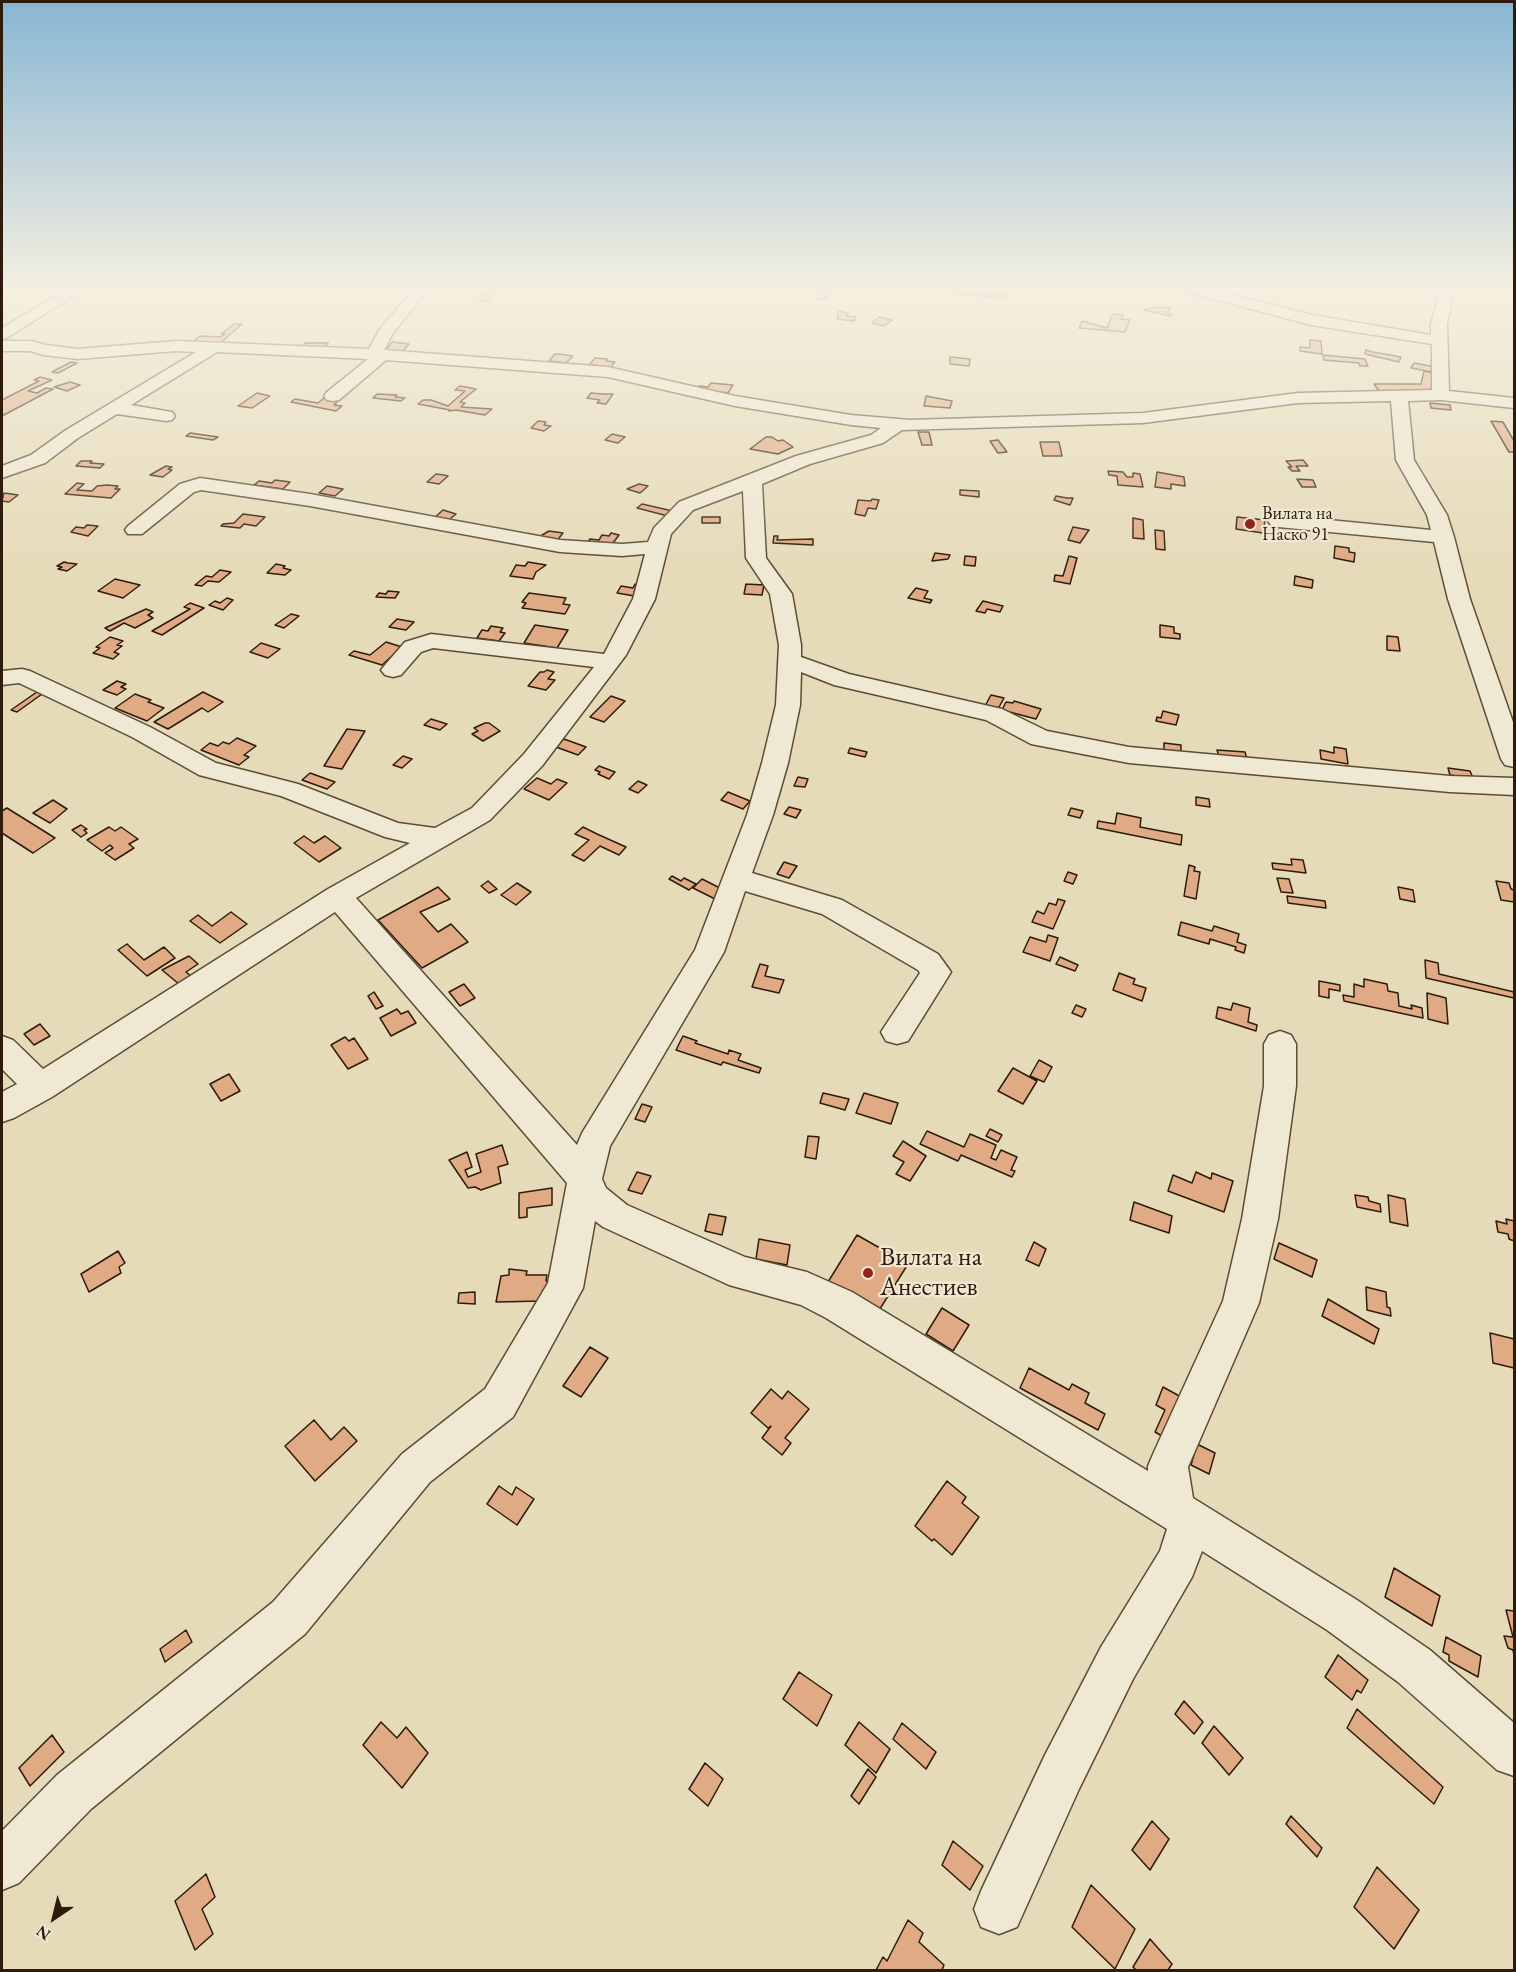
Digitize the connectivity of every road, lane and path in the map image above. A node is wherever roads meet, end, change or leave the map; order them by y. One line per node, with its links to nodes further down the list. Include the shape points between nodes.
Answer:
1 (160, 380): 9 (street)
2 (350, 380): 6 (street)
3 (643, 380): 11 (street, via 735,401)
4 (1441, 380): 5 (street)
5 (1441, 395): 7 (street); 8 (street)
6 (333, 396)
7 (1399, 396): 11 (street, via 1298,398 1143,418); 16 (street, via 1405,460 1437,515)
8 (1515, 403)
9 (114, 408): 10 (street); 12 (street, via 38,459)
10 (166, 417)
11 (899, 424): 13 (street, via 877,439 803,460)
12 (2, 472)
13 (752, 481): 17 (street, via 686,506 660,532); 18 (street, via 756,558 781,594)
14 (1278, 521): 16 (street)
15 (135, 530): 17 (street, via 186,488 200,484 560,546 622,550)
16 (1444, 537): 22 (street, via 1459,599)
17 (657, 547): 19 (street, via 644,599)
18 (789, 660): 23 (street, via 842,680 994,714 1040,738 1129,755); 25 (street, via 788,705 775,763)
19 (610, 662): 20 (street, via 431,640 413,647); 24 (street, via 533,760 481,814)
20 (393, 670)
21 (2, 678): 24 (street, via 22,676 141,732 208,769 289,790 394,831)
22 (1515, 759)
23 (1515, 787)
24 (437, 838): 26 (street)
25 (737, 879): 27 (street, via 832,907 928,962 936,972); 32 (street, via 709,952 594,1143)
26 (338, 896): 30 (street); 32 (street)
27 (897, 1032)
28 (1280, 1044): 33 (street, via 1280,1086 1241,1304 1168,1466)
29 (2, 1048): 30 (street)
30 (41, 1087): 31 (street)
31 (2, 1108)
32 (585, 1179): 33 (street, via 594,1199 615,1216 742,1273 807,1289 839,1305); 35 (street, via 565,1288 499,1403 416,1468 289,1618 74,1792)
33 (1183, 1516): 34 (street, via 1342,1615 1414,1666); 36 (street, via 1177,1562 1112,1673)
34 (1515, 1752)
35 (2, 1866)
36 (999, 1910)

